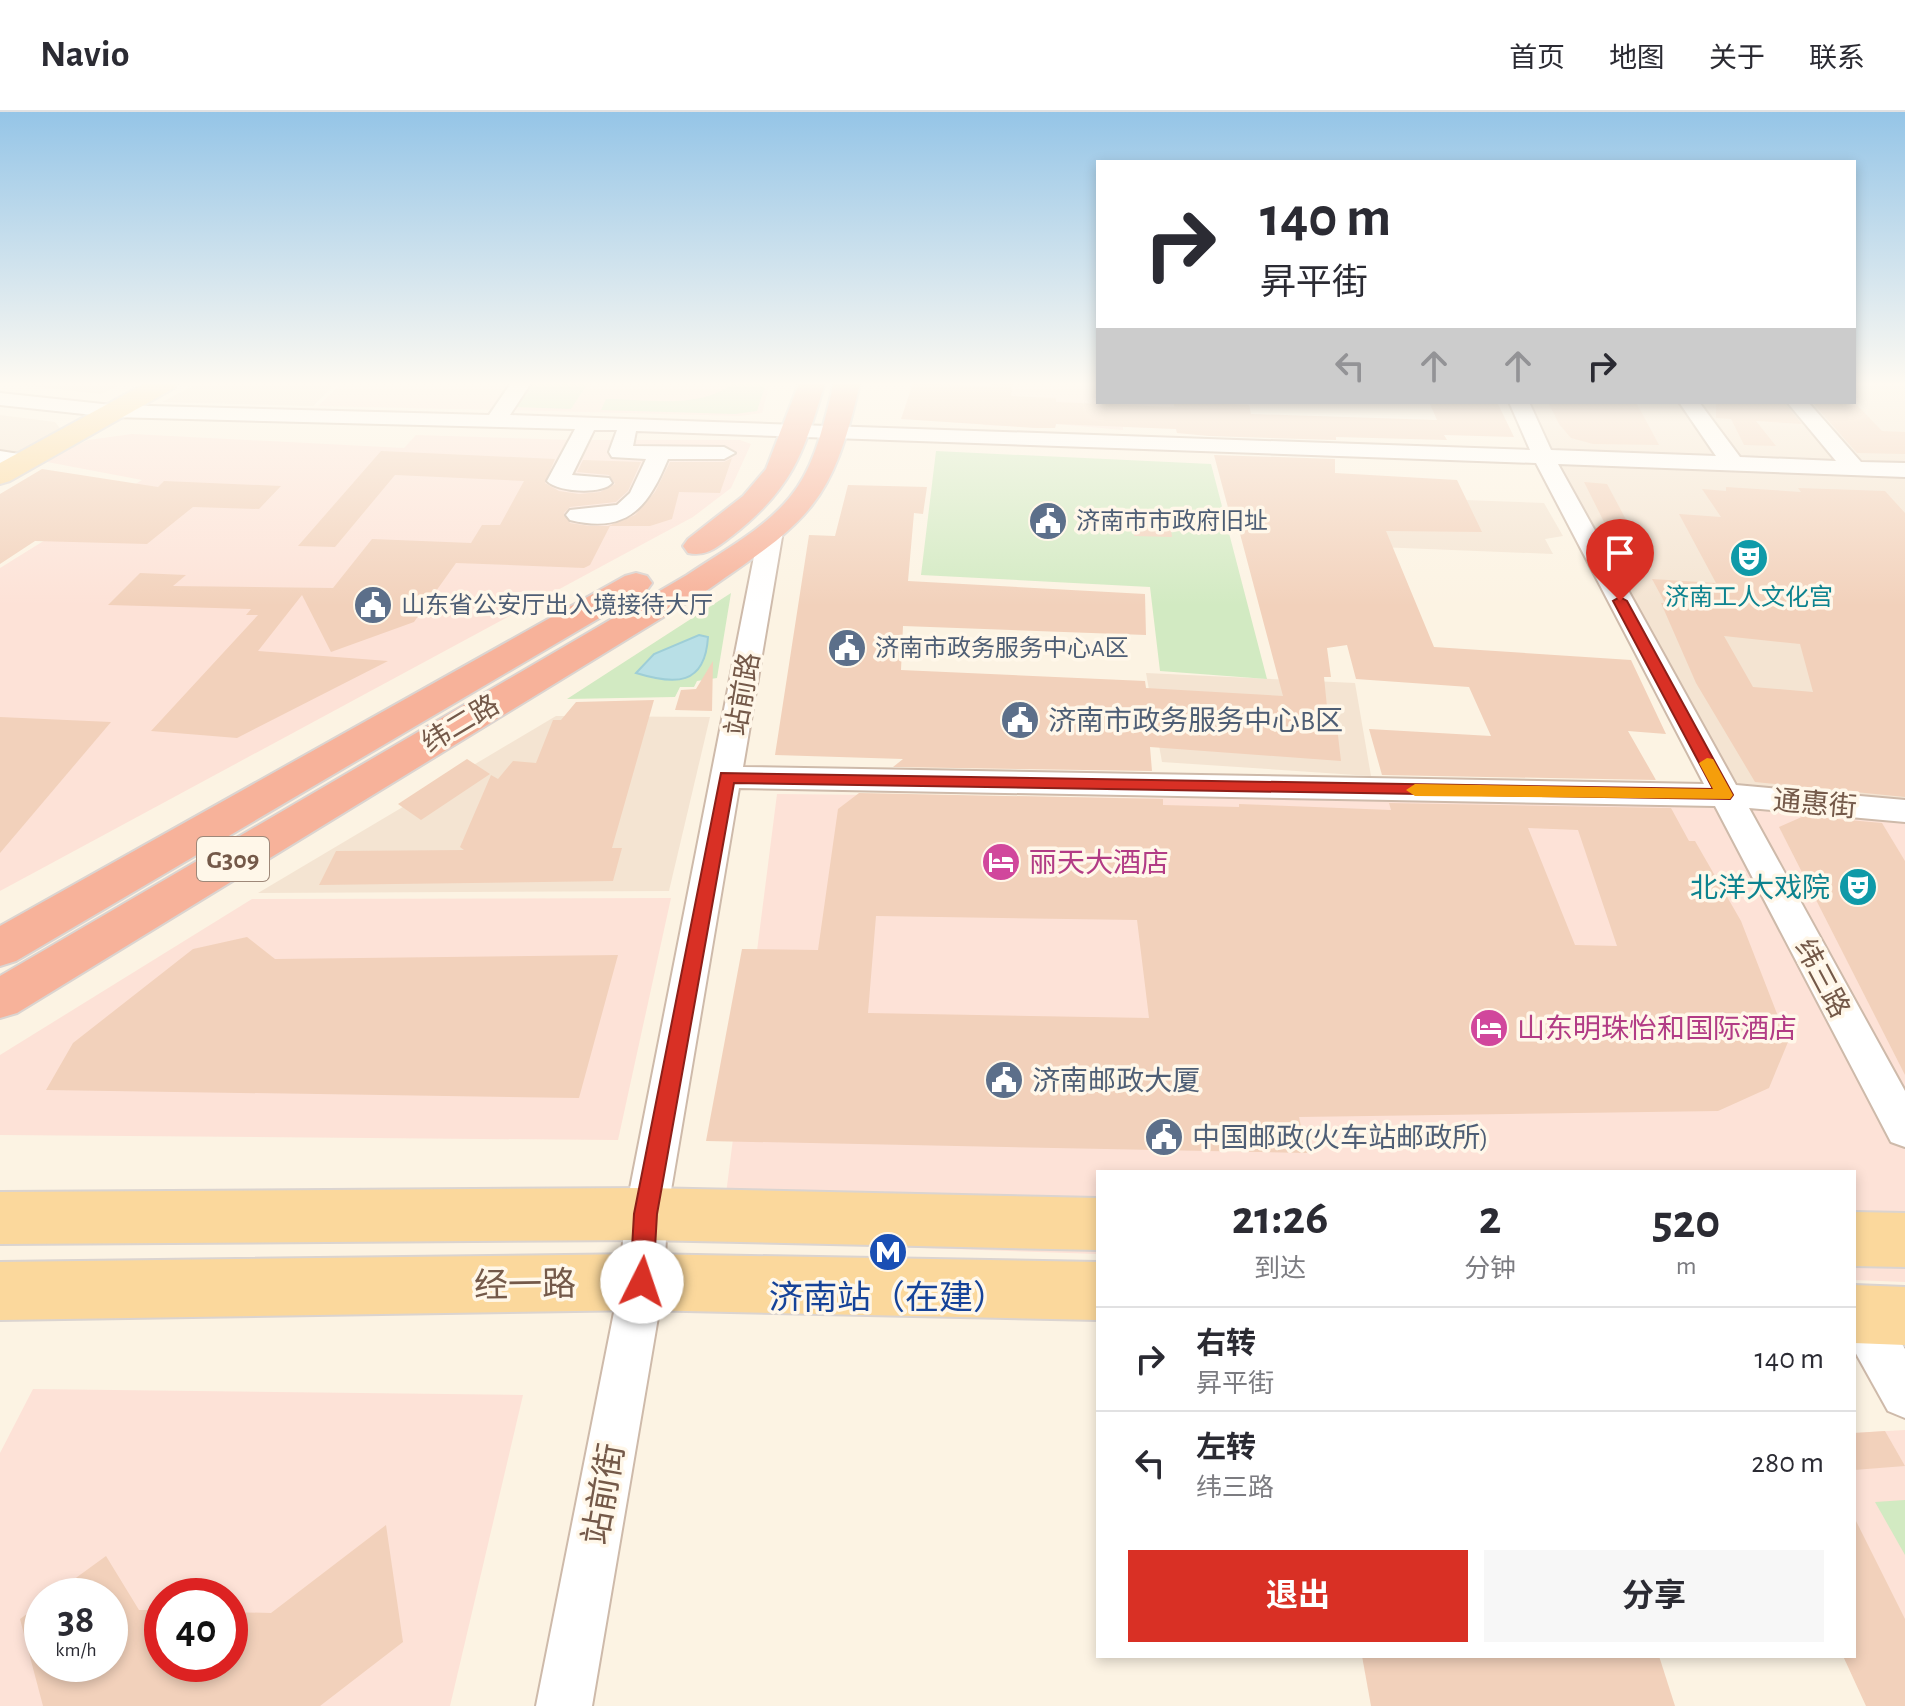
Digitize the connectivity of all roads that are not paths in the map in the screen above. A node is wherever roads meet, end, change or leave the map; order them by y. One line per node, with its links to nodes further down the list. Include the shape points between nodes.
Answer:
1 (570, 457): 14 (street, via 558,481)
2 (658, 457): 15 (street, via 638,501 613,516)
3 (785, 457): 20 (highway, 纬二路 / G309, via 745,512 696,548)
4 (825, 457): 16 (highway, 纬二路 / G309, via 801,503)
5 (1384, 457): 9 (street)
6 (1544, 457): 9 (street, 纬三路)
7 (1728, 457): 10 (street)
8 (1845, 457): 11 (street)
9 (1547, 464): 10 (street); 13 (street); 18 (street, 纬三路)
10 (1735, 465): 11 (street)
11 (1855, 469): 12 (street)
12 (1905, 470)
13 (1905, 479)
14 (601, 483)
15 (578, 515)
16 (771, 531): 17 (street, 站前路); 21 (highway, 纬二路 / G309, via 698,582)
17 (727, 777): 18 (street, 通惠街); 23 (street, 站前路)
18 (1724, 795): 19 (street, 通惠街); 22 (street, 纬三路)
19 (1905, 811)
20 (0, 948)
21 (0, 999)
22 (1905, 1129)
23 (646, 1214): 24 (main road); 25 (main road); 28 (street, 站前路)
24 (0, 1218)
25 (1096, 1224)
26 (1856, 1239): 27 (main road)
27 (1905, 1240)
28 (642, 1282): 29 (main road, 经一路); 30 (main road, 经一路); 33 (street, 站前街)
29 (0, 1291)
30 (1096, 1291)
31 (1873, 1315): 32 (street)
32 (1905, 1394)
33 (564, 1706)

